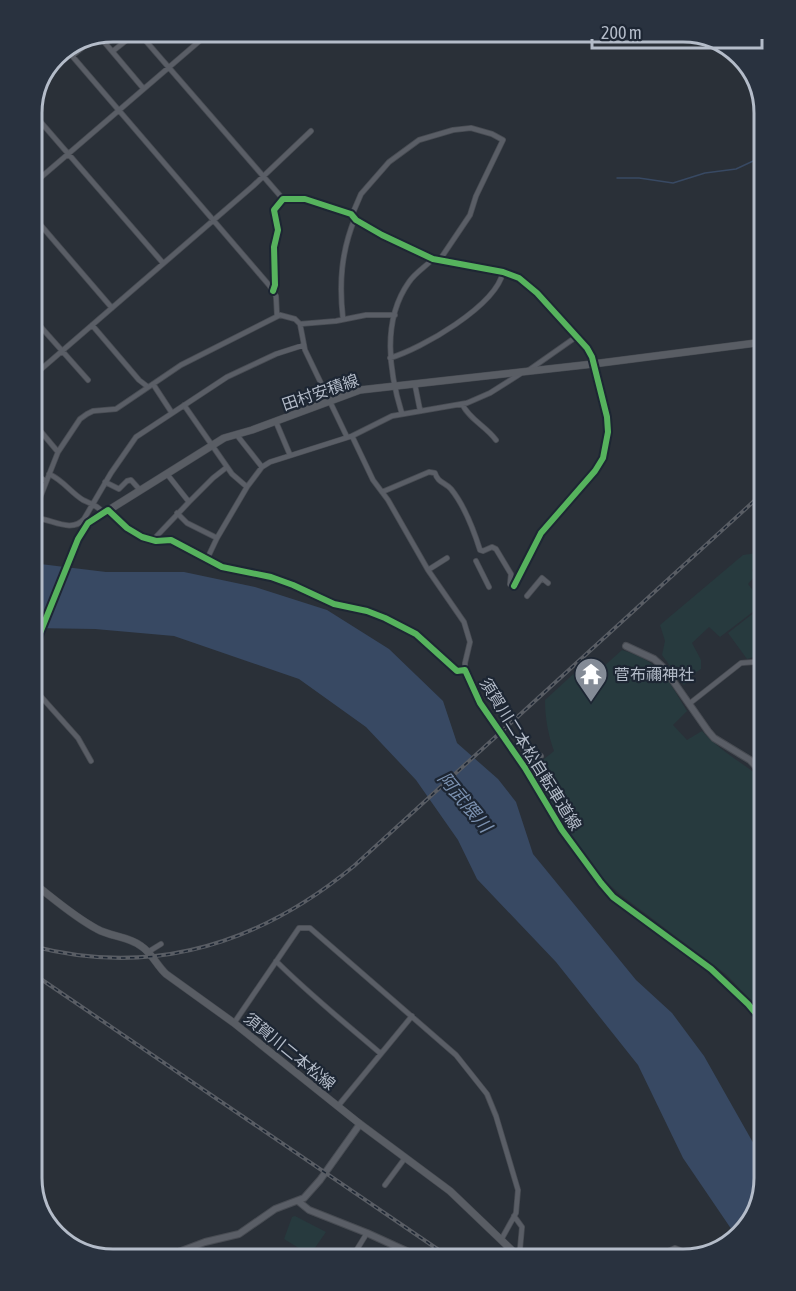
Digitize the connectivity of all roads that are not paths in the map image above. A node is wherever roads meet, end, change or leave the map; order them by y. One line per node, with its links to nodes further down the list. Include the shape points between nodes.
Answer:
1 (125, 42): 5 (street)
2 (147, 42): 8 (street)
3 (198, 42): 8 (street)
4 (105, 43): 5 (street)
5 (113, 51): 9 (street)
6 (76, 53): 7 (street)
7 (72, 56): 10 (street)
8 (169, 67): 9 (street); 15 (street)
9 (143, 88): 10 (street)
10 (119, 110): 13 (street); 18 (street)
11 (42, 124): 13 (street)
12 (311, 131): 15 (street)
13 (68, 154): 14 (street); 22 (street)
14 (42, 176)
15 (263, 176): 16 (street); 18 (street)
16 (283, 199): 17 (street, via 304,200); 24 (street, via 273,213 278,230)
17 (353, 217): 20 (street); 21 (street, via 358,199 390,162 419,140 466,128 496,136 503,140 470,215); 28 (street, via 342,265)
18 (213, 220): 22 (street); 24 (street)
19 (42, 227): 25 (street)
20 (433, 259): 21 (street); 27 (street, via 409,281)
21 (439, 261): 23 (street)
22 (163, 263): 25 (street)
23 (503, 272): 32 (street, via 529,284); 36 (street, via 475,311 433,338)
24 (273, 291): 26 (street)
25 (112, 308): 30 (street)
26 (277, 315): 29 (street); 41 (street)
27 (395, 315): 28 (street); 36 (street)
28 (343, 319): 29 (street)
29 (300, 324): 34 (street)
30 (92, 325): 35 (street); 41 (street, via 139,380)
31 (42, 329): 35 (street)
32 (576, 337): 37 (street, via 589,351); 39 (street)
33 (754, 343): 37 (main road, 田村安積線)
34 (304, 345): 44 (street); 46 (street, via 233,374)
35 (61, 352): 38 (street); 40 (street)
36 (390, 358): 43 (street)
37 (593, 364): 39 (main road, 田村安積線); 68 (street, via 608,426 603,458 541,533 512,585 511,574 496,549 480,550 463,510 435,473)
38 (42, 368)
39 (525, 372): 42 (main road, 田村安積線); 45 (street)
40 (88, 380)
41 (151, 385): 48 (street); 56 (street, via 116,409 83,416)
42 (415, 385): 43 (main road, 田村安積線); 47 (street)
43 (395, 387): 44 (main road, 田村安積線, via 360,390); 49 (street)
44 (329, 402): 50 (main road, 田村安積線); 53 (street)
45 (462, 404): 47 (street); 54 (street, via 469,416)
46 (184, 405): 48 (street); 55 (street)
47 (420, 410): 49 (street)
48 (172, 413): 64 (street, via 136,437)
49 (402, 414): 53 (street, via 381,420)
50 (276, 422): 52 (main road, 田村安積線); 57 (street)
51 (42, 433): 56 (street)
52 (236, 434): 55 (main road, 田村安積線); 59 (street)
53 (350, 437): 57 (street); 68 (street)
54 (496, 440)
55 (212, 444): 58 (street); 61 (main road, 田村安積線)
56 (58, 452): 60 (street)
57 (290, 455): 59 (street)
58 (227, 467): 65 (street); 69 (street)
59 (262, 467): 65 (street)
60 (49, 474): 63 (street); 70 (street, via 60,478)
61 (167, 474): 66 (main road, 田村安積線); 69 (street)
62 (42, 479): 63 (street)
63 (46, 481): 67 (street)
64 (105, 482): 66 (street, via 118,489 131,480); 70 (street)
65 (248, 487): 74 (street)
66 (141, 490): 71 (main road, 田村安積線)
67 (42, 492)
68 (382, 492): 79 (street)
69 (189, 502): 72 (street)
70 (93, 505): 71 (street); 73 (street, via 75,526)
71 (104, 513): 83 (main road, 田村安積線, via 85,526)
72 (177, 513): 74 (street, via 188,524); 75 (street)
73 (42, 519)
74 (217, 538): 77 (street)
75 (153, 540)
76 (447, 558): 79 (street)
77 (207, 559)
78 (476, 561): 81 (street)
79 (428, 570): 86 (street, via 466,627 470,642)
80 (548, 583): 82 (street, via 542,578)
81 (489, 587)
82 (527, 596)
83 (42, 629)
84 (626, 646): 88 (street, via 664,668)
85 (754, 662): 88 (street, via 743,662)
86 (465, 670)
87 (42, 696): 90 (street, via 78,738)
88 (689, 704): 91 (street, via 714,738)
89 (541, 756): 92 (street)
90 (91, 761)
91 (754, 764)
92 (525, 768)
93 (42, 889): 95 (main road, 須賀川二本松線, via 95,928 130,940)
94 (161, 944): 95 (street)
95 (148, 952): 98 (main road, 須賀川二本松線, via 166,974)
96 (276, 961): 97 (street, via 300,928 308,926); 98 (street); 99 (street)
97 (412, 1016): 99 (street); 105 (street, via 456,1055 490,1101 517,1182)
98 (234, 1023): 100 (main road, 須賀川二本松線)
99 (380, 1053): 100 (street)
100 (338, 1106): 101 (main road, 須賀川二本松線)
101 (360, 1124): 102 (main road, 須賀川二本松線); 104 (street, via 308,1194)
102 (405, 1158): 103 (street); 107 (main road, 須賀川二本松線, via 450,1191)
103 (385, 1185)
104 (297, 1201): 106 (street, via 309,1210); 108 (street, via 275,1209 239,1234)
105 (514, 1216): 107 (street); 112 (street, via 522,1227)
106 (367, 1233): 109 (street); 110 (street)
107 (501, 1239): 111 (main road, 須賀川二本松線)
108 (185, 1249)
109 (357, 1249)
110 (402, 1249)
111 (511, 1249)
112 (520, 1249)

